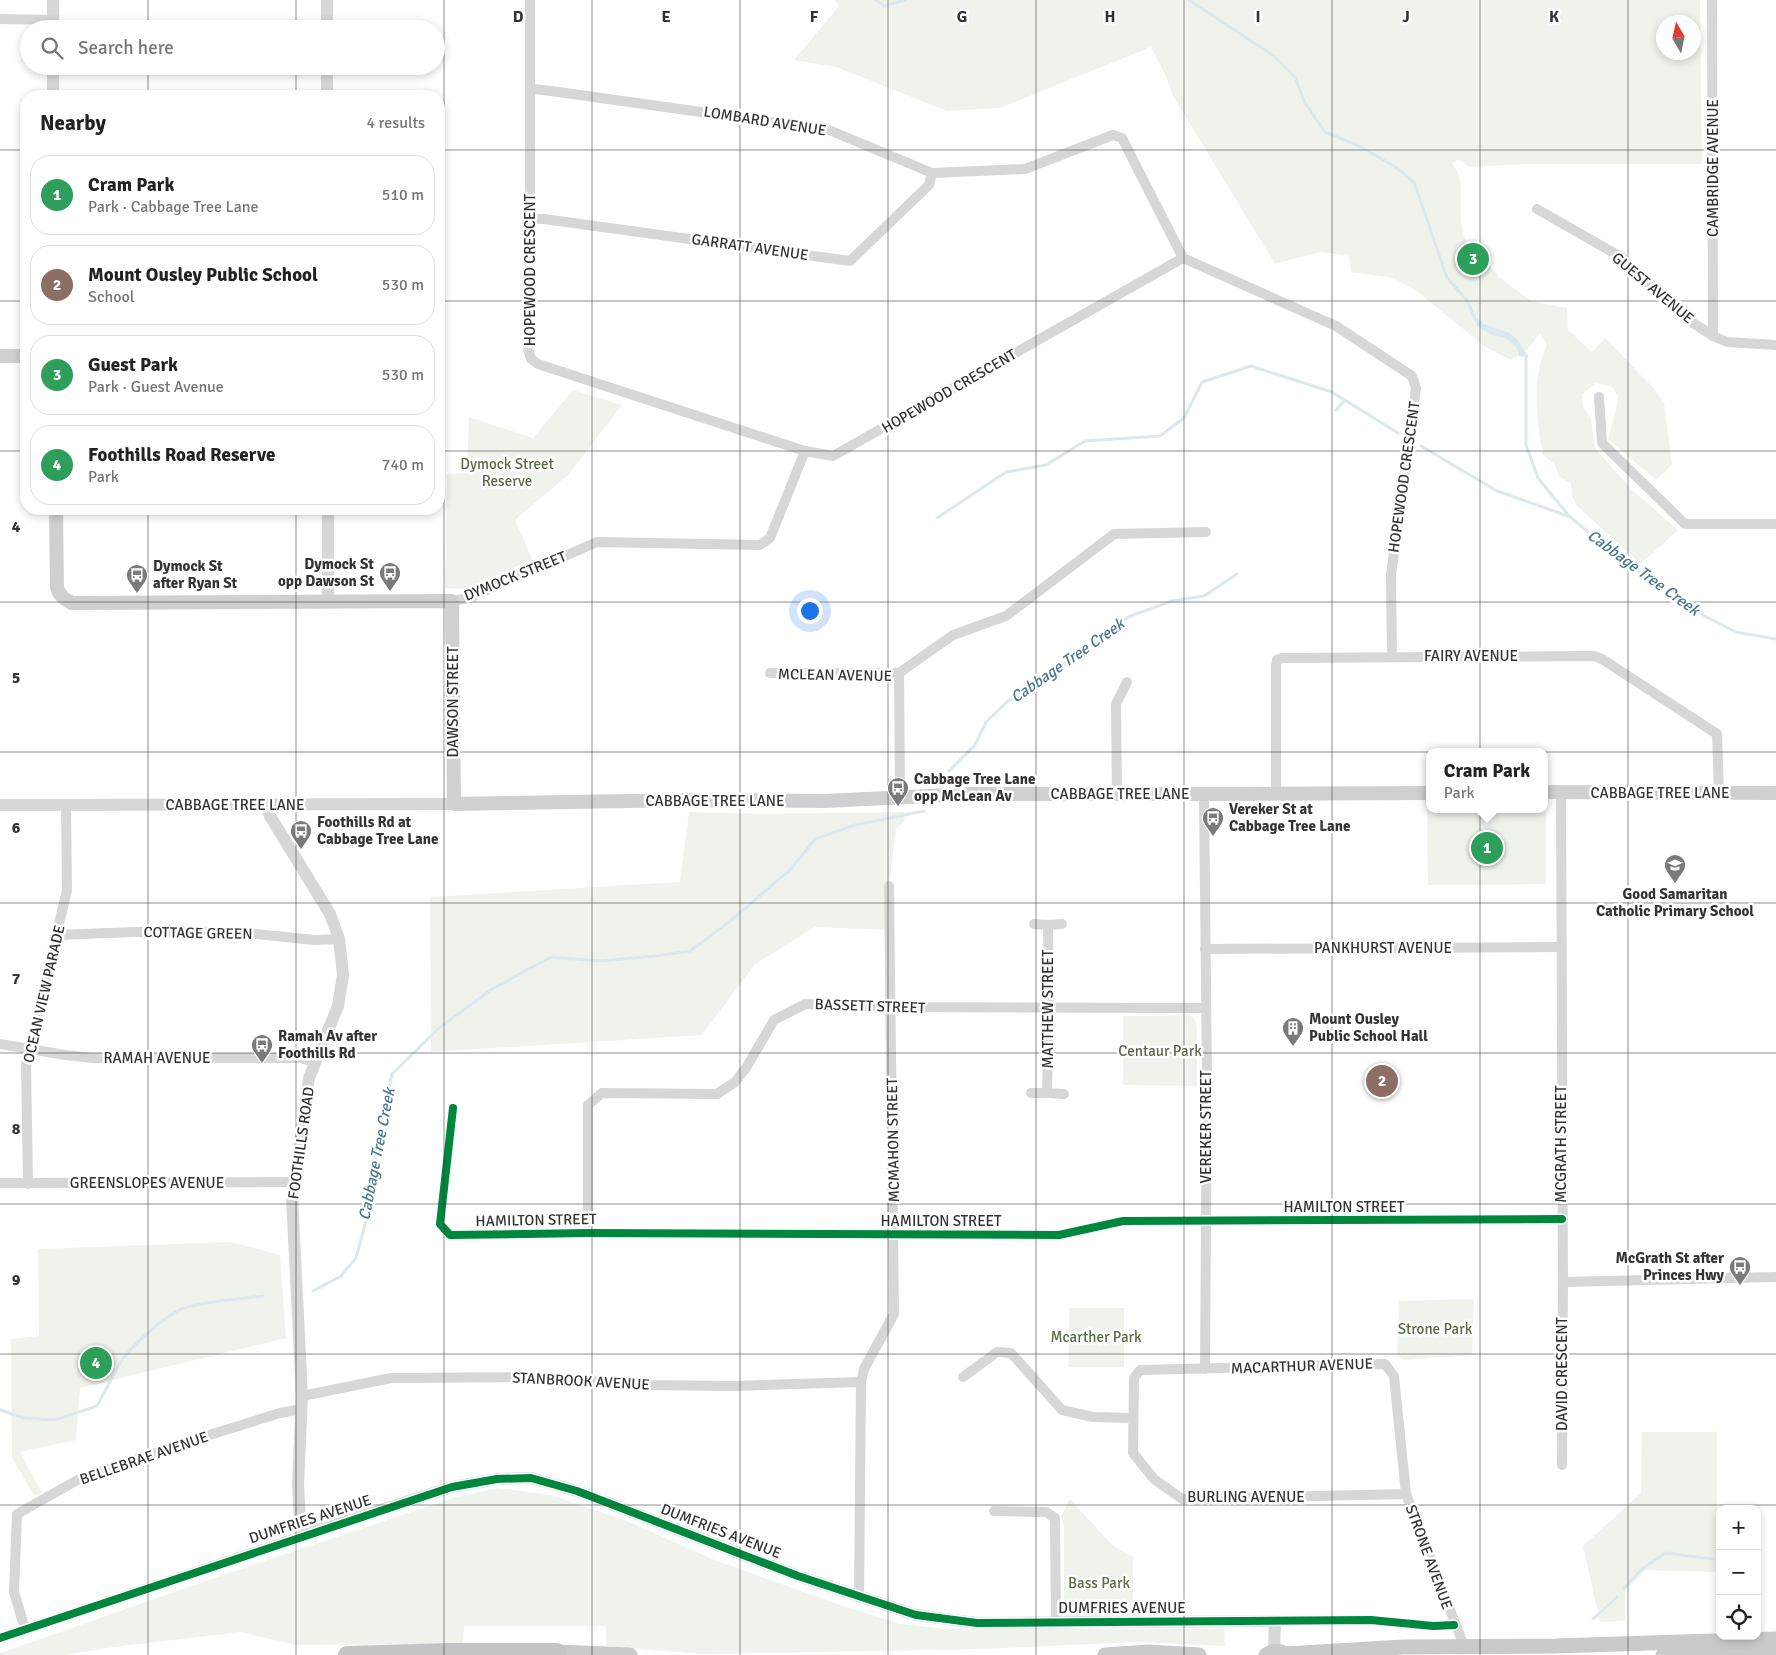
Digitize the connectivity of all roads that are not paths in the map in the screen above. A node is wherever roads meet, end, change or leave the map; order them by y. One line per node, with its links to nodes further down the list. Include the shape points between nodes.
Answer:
1 (53, 0): 6 (street)
2 (327, 0): 7 (street)
3 (530, 0): 11 (street, HOPEWOOD CRESCENT)
4 (1712, 0): 18 (street, CAMBRIDGE AVENUE)
5 (0, 19): 8 (street)
6 (53, 20)
7 (327, 20)
8 (20, 21)
9 (53, 75): 12 (street)
10 (327, 75): 13 (street)
11 (530, 89): 14 (street, LOMBARD AVENUE, via 829,130); 16 (street, HOPEWOOD CRESCENT)
12 (54, 90)
13 (328, 90)
14 (932, 173): 16 (street, GARRATT AVENUE, via 929,185 850,261); 17 (street, LOMBARD AVENUE, via 1025,169 1113,135 1122,138)
15 (1537, 209): 18 (street, GUEST AVENUE, via 1621,257 1690,321)
16 (530, 219): 23 (street, HOPEWOOD CRESCENT, via 528,350 531,359 538,364)
17 (1183, 258): 23 (street, HOPEWOOD CRESCENT, via 833,456); 30 (street, HOPEWOOD CRESCENT, via 1336,326 1412,376 1416,388 1391,575)
18 (1713, 336): 19 (street, GUEST AVENUE, via 1727,342)
19 (1776, 345)
20 (0, 356): 21 (main road)
21 (20, 356)
22 (1599, 397): 26 (street, via 1602,442 1684,524)
23 (805, 451): 29 (street, DYMOCK STREET, via 770,538 760,545 598,542 469,598)
24 (56, 515): 28 (main road, DYMOCK STREET, via 57,588 60,595 72,603)
25 (328, 515): 28 (street)
26 (1776, 524)
27 (1206, 532): 32 (street, via 1114,534 1006,616 953,635)
28 (328, 601): 29 (main road, DYMOCK STREET)
29 (452, 601): 43 (main road, DAWSON STREET)
30 (1392, 656): 37 (street, FAIRY AVENUE, via 1594,656 1602,659 1717,734); 41 (street, FAIRY AVENUE, via 1277,660)
31 (770, 673): 32 (street, MCLEAN AVENUE)
32 (898, 673): 42 (street, MCLEAN AVENUE)
33 (1127, 682): 39 (street, via 1116,704)
34 (1548, 792): 35 (main road, CABBAGE TREE LANE)
35 (1561, 792): 37 (main road, CABBAGE TREE LANE); 53 (street, MCGRATH STREET)
36 (1426, 793): 41 (main road, CABBAGE TREE LANE)
37 (1719, 793): 38 (main road, CABBAGE TREE LANE)
38 (1776, 793)
39 (1117, 794): 40 (main road, CABBAGE TREE LANE); 42 (main road, CABBAGE TREE LANE, via 971,794)
40 (1204, 794): 41 (main road, CABBAGE TREE LANE); 54 (street, VEREKER STREET)
41 (1276, 794)
42 (900, 798): 43 (main road, CABBAGE TREE LANE)
43 (454, 804): 46 (street, CABBAGE TREE LANE)
44 (0, 805): 45 (street, CABBAGE TREE LANE)
45 (66, 805): 46 (street, CABBAGE TREE LANE); 51 (street, OCEAN VIEW PARADE, via 67,890)
46 (266, 806): 52 (street, FOOTHILLS ROAD, via 330,914)
47 (889, 886): 55 (street, MCMAHON STREET)
48 (1034, 924): 49 (street)
49 (1048, 924): 50 (street); 57 (street, MATTHEW STREET)
50 (1062, 924)
51 (57, 935): 52 (street, COTTAGE GREEN, via 237,932 314,940); 59 (street, OCEAN VIEW PARADE)
52 (339, 939): 60 (street, FOOTHILLS ROAD, via 343,975 341,993)
53 (1561, 947): 54 (street, PANKHURST AVENUE); 68 (street, MCGRATH STREET)
54 (1205, 949): 56 (street, VEREKER STREET)
55 (891, 1007): 57 (street, BASSETT STREET); 70 (street, BASSETT STREET, via 805,1004 774,1020 746,1068 735,1082 717,1094 602,1093 588,1105); 71 (street, MCMAHON STREET)
56 (1205, 1008): 57 (street, BASSETT STREET); 69 (street, VEREKER STREET)
57 (1050, 1009): 62 (street, MATTHEW STREET)
58 (0, 1044): 59 (street, RAMAH AVENUE)
59 (29, 1048): 60 (street, RAMAH AVENUE, via 93,1058 300,1058); 67 (street, OCEAN VIEW PARADE, via 26,1064)
60 (315, 1062): 65 (street, FOOTHILLS ROAD)
61 (1031, 1093): 62 (street)
62 (1047, 1093): 63 (street)
63 (1064, 1094)
64 (453, 1108): 70 (street, HAMILTON STREET, via 440,1224 450,1235)
65 (294, 1182): 67 (street, GREENSLOPES AVENUE); 77 (street, FOOTHILLS ROAD, via 292,1210)
66 (0, 1183): 67 (street, GREENSLOPES AVENUE)
67 (28, 1184)
68 (1562, 1219): 69 (street, HAMILTON STREET); 73 (street, MCGRATH STREET)
69 (1206, 1221): 71 (street, HAMILTON STREET, via 1123,1220 1059,1235); 74 (street, VEREKER STREET)
70 (588, 1233): 71 (street, HAMILTON STREET)
71 (894, 1235): 76 (street, MCMAHON STREET, via 894,1314 864,1369)
72 (1776, 1277): 73 (street)
73 (1563, 1282): 80 (street, DAVID CRESCENT)
74 (1205, 1369): 79 (street, BURLING AVENUE, via 1140,1370 1134,1378); 81 (street, MACARTHUR AVENUE, via 1385,1364 1394,1376)
75 (963, 1377): 79 (street, via 997,1352 1011,1353 1062,1410 1093,1417)
76 (861, 1382): 77 (street, STANBROOK AVENUE, via 734,1386 642,1385 542,1377 391,1378); 84 (street, MCMAHON STREET)
77 (302, 1396): 78 (street, FOOTHILLS ROAD)
78 (302, 1410): 83 (street, FOOTHILLS ROAD, via 298,1484); 88 (street, BELLEBRAE AVENUE, via 280,1413 211,1434 81,1478 17,1514 14,1592)
79 (1133, 1418): 81 (street, BURLING AVENUE, via 1133,1453 1154,1480 1182,1499)
80 (1562, 1465)
81 (1406, 1494): 87 (street, STRONE AVENUE)
82 (994, 1511): 86 (street, via 1046,1512 1055,1518)
83 (301, 1536): 84 (street, DUMFRIES AVENUE, via 452,1487 497,1479 531,1478 577,1491 798,1576); 88 (street, DUMFRIES AVENUE)
84 (859, 1596): 86 (street, DUMFRIES AVENUE, via 916,1615 977,1623)
85 (1274, 1621): 86 (street, DUMFRIES AVENUE); 87 (street, DUMFRIES AVENUE, via 1371,1620); 95 (street)
86 (1056, 1623)
87 (1454, 1625): 91 (street, STRONE AVENUE)
88 (25, 1629): 89 (street, DUMFRIES AVENUE)
89 (0, 1638)
90 (1776, 1639): 91 (main road)
91 (1464, 1646): 95 (main road)
92 (1776, 1651): 94 (main road)
93 (557, 1652): 96 (highway); 97 (main road)
94 (1731, 1653): 100 (main road)
95 (1278, 1654)
96 (347, 1655)
97 (630, 1655)
98 (1105, 1655): 99 (main road, via 1149,1652)
99 (1199, 1655)
100 (1663, 1655)

